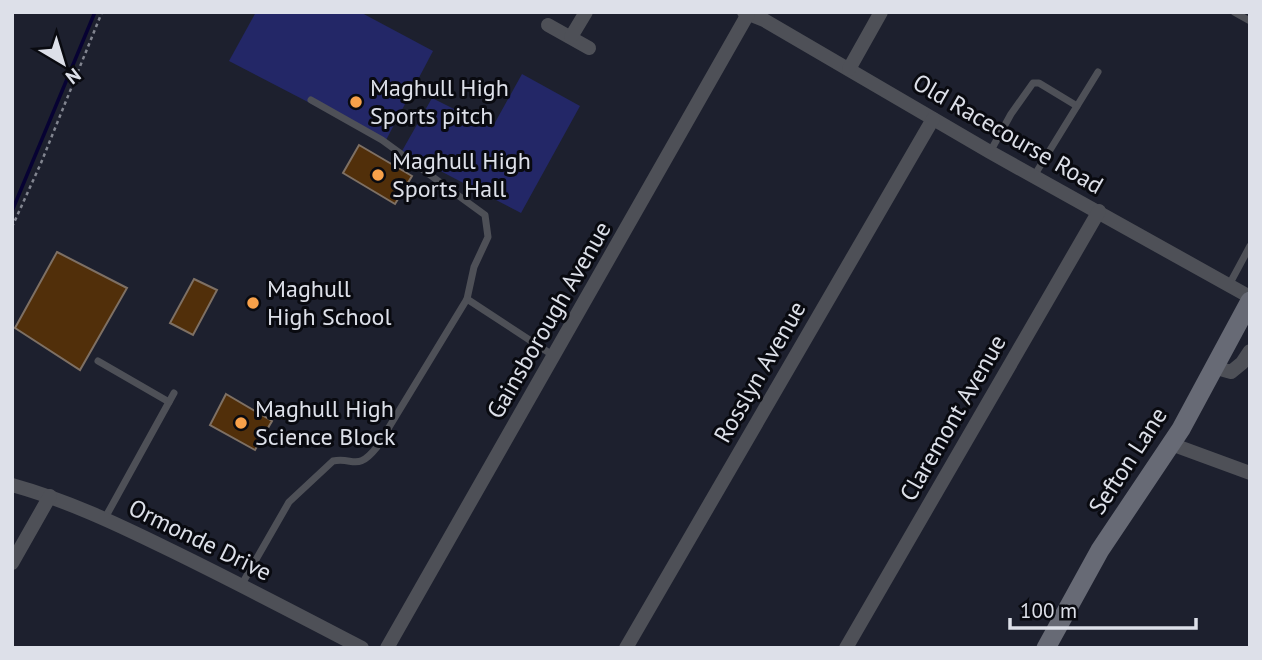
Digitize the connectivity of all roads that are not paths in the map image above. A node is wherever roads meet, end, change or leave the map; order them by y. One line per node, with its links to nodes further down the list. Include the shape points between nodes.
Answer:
1 (586, 12): 7 (street)
2 (881, 12): 9 (street)
3 (1234, 12): 5 (lane)
4 (746, 13): 9 (street, Old Racecourse Road); 22 (street, Gainsborough Avenue)
5 (1250, 21)
6 (548, 25): 7 (street)
7 (570, 37): 8 (street)
8 (589, 48)
9 (849, 69): 13 (street, Old Racecourse Road)
10 (1098, 72): 12 (lane)
11 (311, 100): 19 (lane, via 382,141 485,215 488,237 474,267)
12 (1077, 106): 14 (lane, via 1033,83); 15 (lane)
13 (933, 118): 14 (street, Old Racecourse Road); 36 (street, Rosslyn Avenue)
14 (990, 152): 15 (street, Old Racecourse Road)
15 (1034, 176): 16 (street, Old Racecourse Road)
16 (1099, 212): 18 (street, Old Racecourse Road); 37 (street, Claremont Avenue)
17 (1250, 246): 18 (lane)
18 (1229, 285): 20 (street, Old Racecourse Road)
19 (467, 299): 22 (lane); 33 (lane, via 372,453 358,462 333,461 289,502)
20 (1250, 299): 24 (main road, Sefton Lane)
21 (1250, 351): 24 (street, via 1231,372)
22 (555, 356): 35 (street, Gainsborough Avenue)
23 (98, 361): 26 (lane)
24 (1213, 367): 27 (main road, Sefton Lane)
25 (174, 393): 26 (lane)
26 (169, 402): 31 (lane)
27 (1171, 444): 28 (street); 38 (main road, Sefton Lane, via 1100,550)
28 (1250, 473)
29 (12, 485): 30 (street, Ormonde Drive)
30 (50, 496): 31 (street, Ormonde Drive); 32 (street)
31 (105, 518): 33 (street, Ormonde Drive)
32 (12, 563)
33 (242, 584): 34 (street, Ormonde Drive)
34 (362, 648)
35 (387, 648)
36 (626, 648)
37 (846, 648)
38 (1046, 648)

